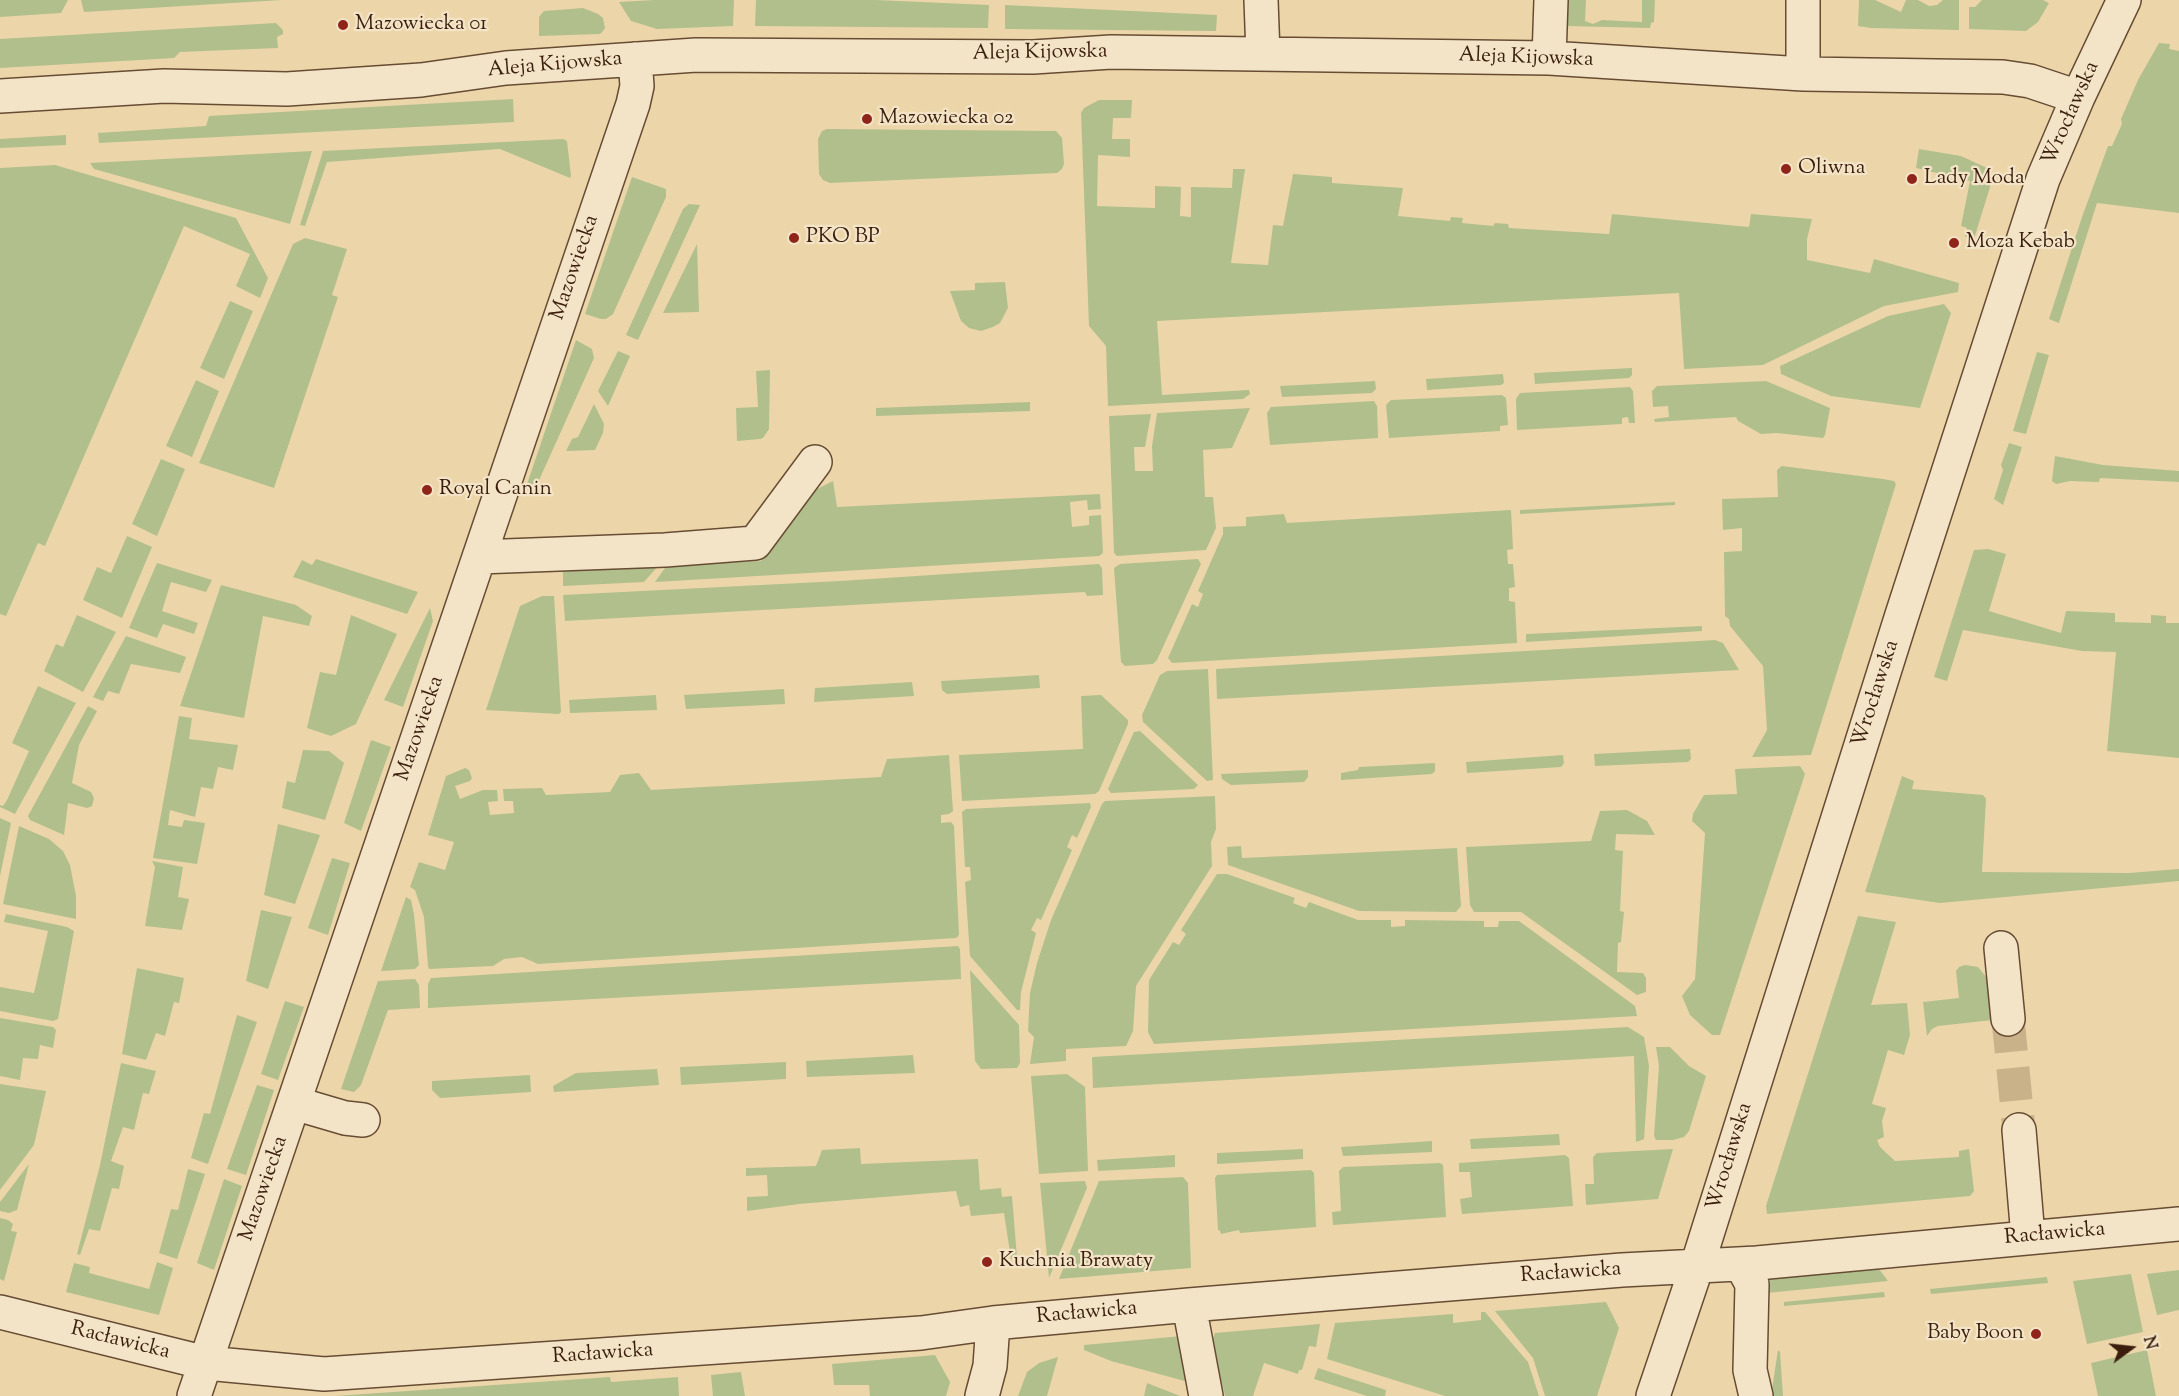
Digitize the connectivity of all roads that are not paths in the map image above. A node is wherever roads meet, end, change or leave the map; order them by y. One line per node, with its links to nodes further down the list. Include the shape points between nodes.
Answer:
1 (1261, 0): 5 (street)
2 (1551, 0): 6 (street)
3 (1803, 0): 8 (street)
4 (2124, 0): 10 (street, Wrocławska)
5 (1263, 54): 6 (street, Aleja Kijowska); 7 (street, Aleja Kijowska, via 1111,52 1033,57 734,53)
6 (1549, 58): 8 (street, Aleja Kijowska)
7 (635, 59): 9 (street, Aleja Kijowska, via 506,68 421,81 287,88 164,86); 12 (street, Mazowiecka, via 637,86 633,104)
8 (1803, 74): 10 (street, Aleja Kijowska, via 2003,77 2030,81)
9 (0, 96)
10 (2078, 98): 21 (street, Wrocławska, via 2043,179)
11 (814, 462): 12 (street, via 755,543)
12 (479, 557): 15 (street, Mazowiecka)
13 (2001, 948): 14 (street)
14 (2008, 1019)
15 (294, 1103): 16 (street); 25 (street, Mazowiecka)
16 (363, 1120)
17 (2019, 1130): 19 (street)
18 (2179, 1224): 19 (street, Racławicka)
19 (2028, 1237): 20 (street, Racławicka)
20 (1741, 1264): 21 (street, Racławicka); 30 (street, via 1752,1284 1750,1370)
21 (1697, 1266): 22 (street, Racławicka); 29 (street, Wrocławska)
22 (1189, 1305): 24 (street, Racławicka); 28 (street)
23 (0, 1312): 25 (street, Racławicka)
24 (993, 1323): 25 (street, Racławicka, via 921,1333 333,1374); 27 (street, via 990,1366)
25 (206, 1363): 26 (street, Mazowiecka)
26 (194, 1396)
27 (982, 1396)
28 (1206, 1396)
29 (1653, 1396)
30 (1756, 1396)

